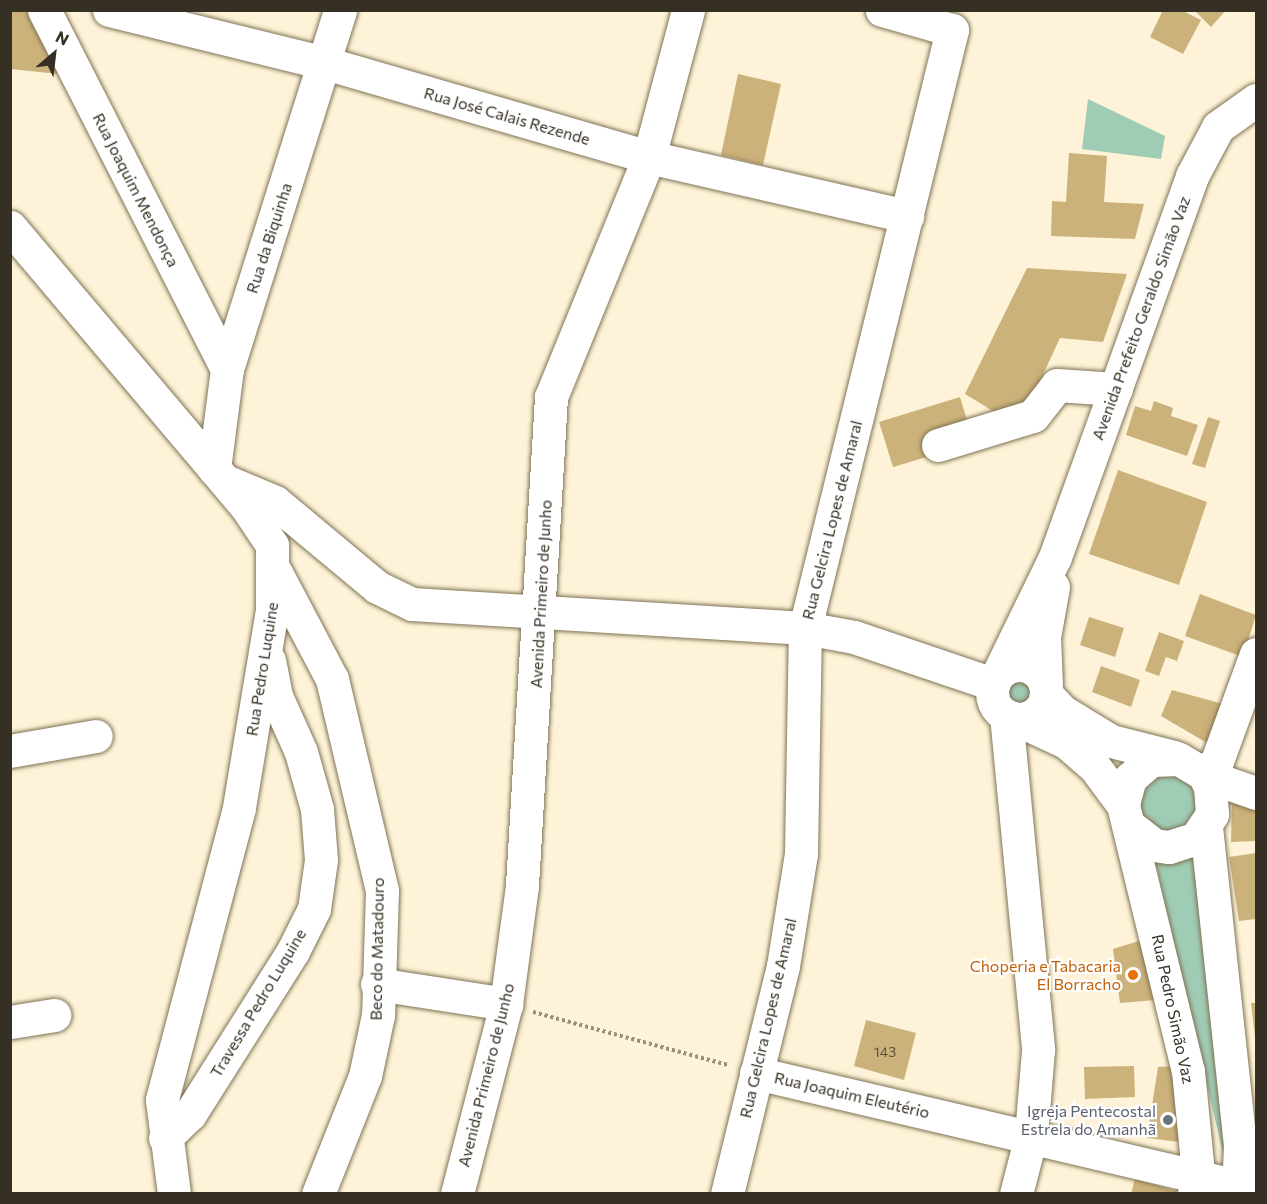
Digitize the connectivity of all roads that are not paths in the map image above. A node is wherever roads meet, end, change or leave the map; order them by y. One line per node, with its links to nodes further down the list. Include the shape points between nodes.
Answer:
1 (44, 10): 11 (street, Rua Joaquim Mendonça)
2 (109, 10): 6 (street, Rua José Calais Rezende)
3 (339, 10): 6 (street, Rua da Biquinha)
4 (688, 10): 8 (street, Avenida Primeiro de Junho)
5 (882, 10): 9 (street, Rua Gelcira Lopes de Amaral, via 952,30)
6 (325, 63): 8 (street, Rua José Calais Rezende); 11 (street, Rua da Biquinha)
7 (1257, 100): 12 (street, Avenida Prefeito Geraldo Simão Vaz, via 1218,127 1204,150)
8 (649, 157): 9 (street, Rua José Calais Rezende); 17 (street, Avenida Primeiro de Junho, via 551,397)
9 (907, 216): 18 (street, Rua Gelcira Lopes de Amaral)
10 (10, 227): 14 (street, Rua Pedro Luquine)
11 (227, 369): 14 (street, Rua da Biquinha)
12 (1116, 389): 13 (street, via 1057,385 1033,416); 15 (street, Avenida Prefeito Geraldo Simão Vaz)
13 (938, 445)
14 (220, 475): 16 (street, Rua Pedro Luquine, via 272,545); 17 (street, via 275,502 397,599)
15 (1057, 550): 21 (street); 22 (street, via 1044,637)
16 (275, 570): 19 (street, Rua Pedro Luquine); 30 (street, Beco do Matadouro, via 314,637 349,737 382,891)
17 (542, 611): 18 (street); 31 (street, Avenida Primeiro de Junho, via 522,885)
18 (805, 627): 21 (street, via 854,637); 34 (street, Rua Gelcira Lopes de Amaral, via 801,854 783,966)
19 (267, 648): 36 (street, Rua Pedro Luquine, via 238,808 162,1100); 36 (street, Travessa Pedro Luquine, via 276,696 301,752 317,809 321,860 314,909 288,961 190,1114)
20 (1257, 654): 26 (street, via 1217,761)
21 (995, 680): 22 (street, via 1011,666 1029,666); 23 (street, via 994,702)
22 (1046, 690): 23 (street, via 1039,711); 26 (street, via 1062,711 1111,741)
23 (1010, 717): 28 (street, via 1066,742 1095,766); 35 (street, via 1036,999 1037,1096)
24 (96, 736): 25 (street)
25 (10, 751)
26 (1198, 773): 27 (street); 28 (street, via 1158,759 1139,768 1130,778); 29 (street, via 1212,814)
27 (1257, 793)
28 (1127, 816): 29 (street, via 1154,845 1168,847 1189,841); 37 (street, Rua Pedro Simão Vaz, via 1188,1071)
29 (1206, 827): 38 (street)
30 (377, 984): 31 (street); 40 (street, Beco do Matadouro, via 378,1015 365,1076)
31 (506, 1004): 41 (street, Avenida Primeiro de Junho)
32 (54, 1015): 33 (street)
33 (10, 1022)
34 (756, 1073): 35 (street, Rua Joaquim Eleutério); 42 (street, Rua Gelcira Lopes de Amaral)
35 (1031, 1136): 37 (street, Rua Joaquim Eleutério); 43 (street)
36 (165, 1138): 39 (street, Rua Pedro Luquine)
37 (1196, 1183): 38 (street, Rua Joaquim Eleutério)
38 (1244, 1188)
39 (174, 1194)
40 (318, 1194)
41 (457, 1194)
42 (726, 1194)
43 (1016, 1194)

